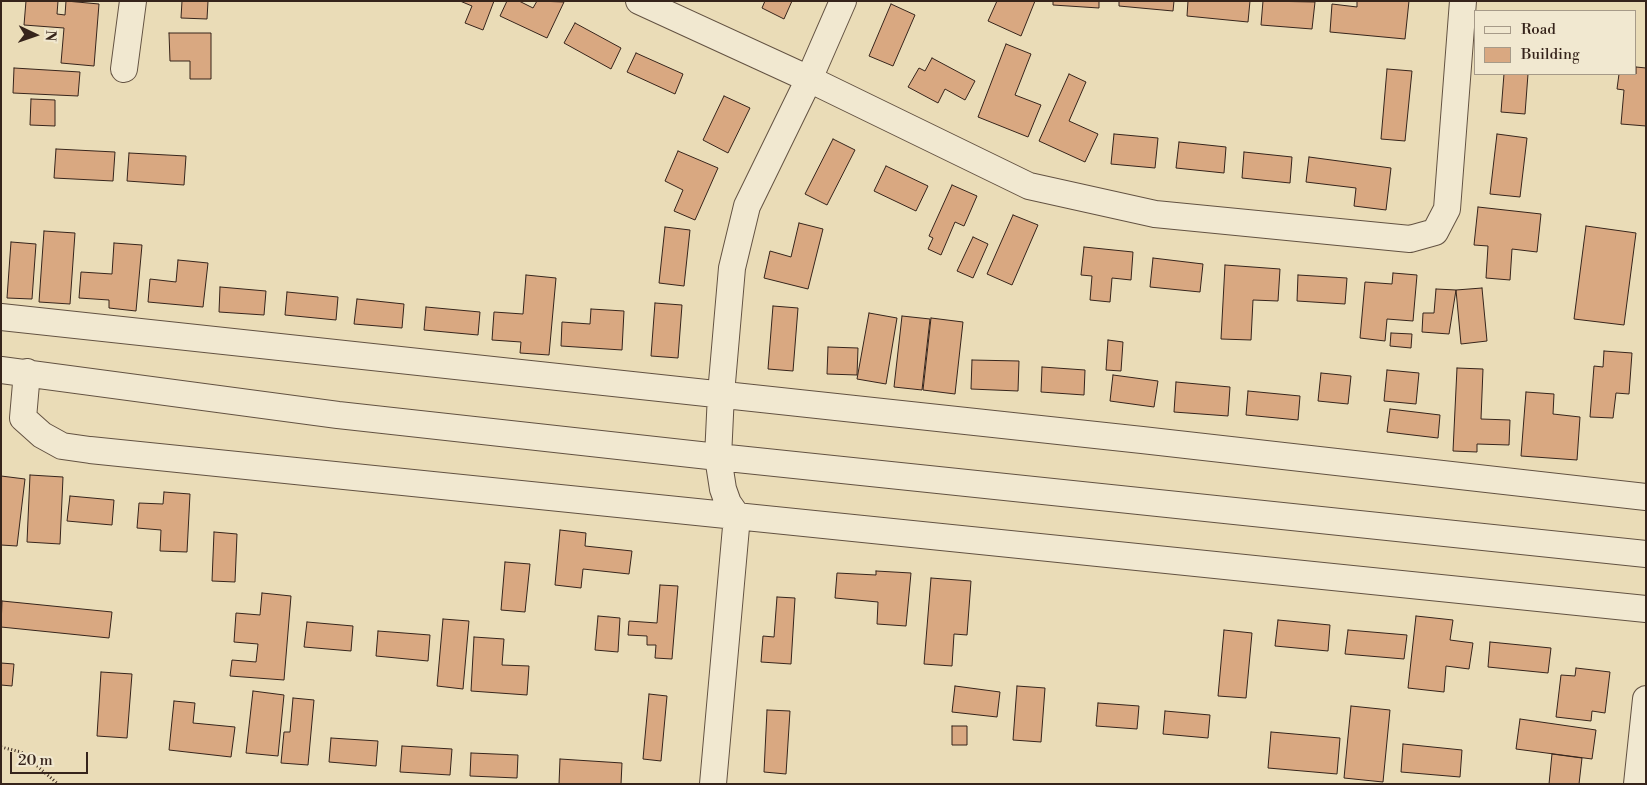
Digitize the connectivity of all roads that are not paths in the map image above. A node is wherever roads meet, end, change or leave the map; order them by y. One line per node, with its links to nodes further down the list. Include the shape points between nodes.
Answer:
1 (133, 1): 5 (street)
2 (639, 1): 6 (street)
3 (842, 1): 6 (street)
4 (1463, 1): 6 (street, via 1447,209 1435,232 1410,239 1156,214 1029,186)
5 (124, 69)
6 (809, 79): 10 (street, via 747,206 732,268)
7 (1, 317): 10 (street)
8 (1, 370): 9 (street)
9 (27, 372): 11 (street, via 338,415); 13 (street, via 24,418 42,435 62,446)
10 (721, 394): 11 (street); 12 (street)
11 (718, 457): 13 (street, via 723,489); 14 (street)
12 (1646, 497)
13 (737, 516): 15 (street); 17 (street)
14 (1646, 554)
15 (1646, 609)
16 (1646, 699): 18 (street)
17 (713, 784)
18 (1637, 784)

